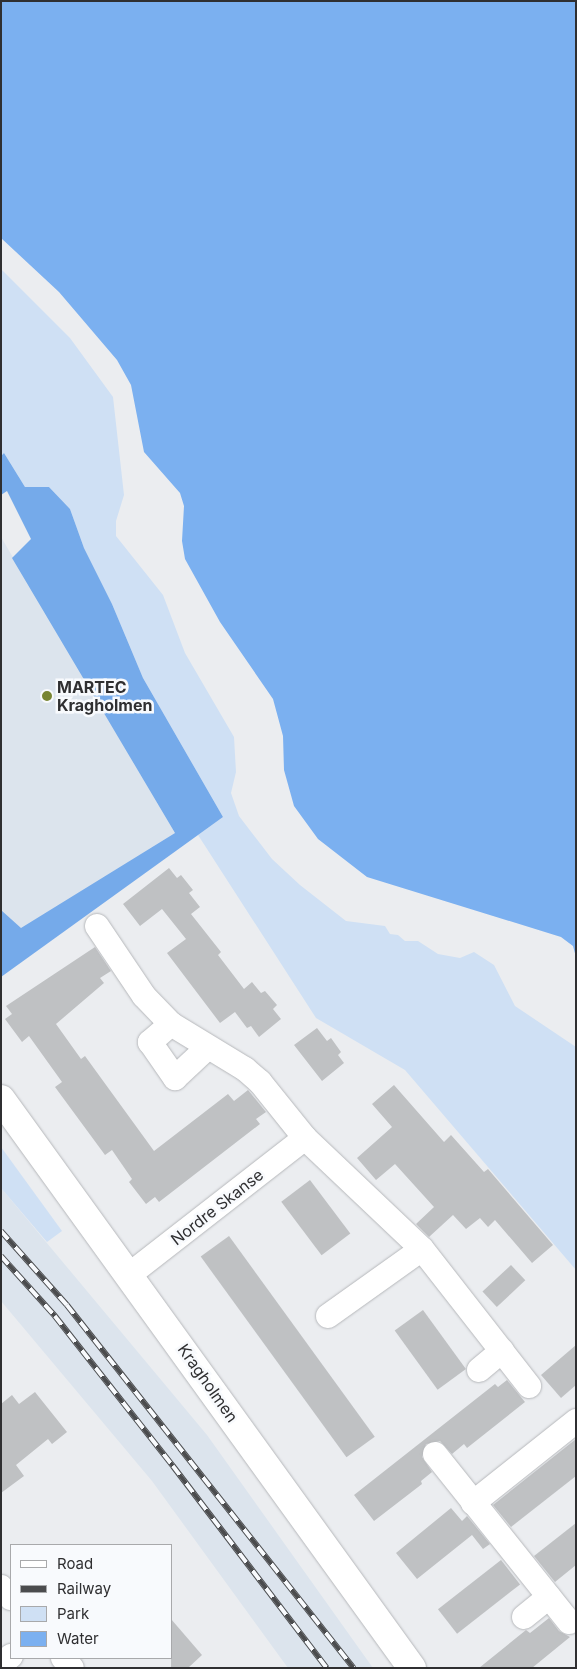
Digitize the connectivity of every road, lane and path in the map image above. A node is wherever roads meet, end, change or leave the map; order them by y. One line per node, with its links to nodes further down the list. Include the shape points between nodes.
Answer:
1 (96, 926): 2 (street, via 144,996)
2 (171, 1024): 3 (street); 3 (street, via 150,1042 176,1078)
3 (207, 1048): 5 (street, via 245,1069 260,1082)
4 (1, 1099): 7 (street, Kragholmen)
5 (305, 1138): 6 (street); 7 (street, Nordre Skanse)
6 (422, 1249): 8 (street); 9 (street)
7 (129, 1275): 20 (street, Kragholmen)
8 (328, 1316)
9 (502, 1351): 10 (street); 11 (street)
10 (479, 1370)
11 (529, 1386)
12 (576, 1421): 14 (street)
13 (434, 1454): 14 (street)
14 (473, 1503): 17 (street)
15 (1, 1587): 16 (street)
16 (10, 1597)
17 (549, 1597): 18 (street); 19 (street)
18 (524, 1617)
19 (569, 1622)
20 (412, 1668)

